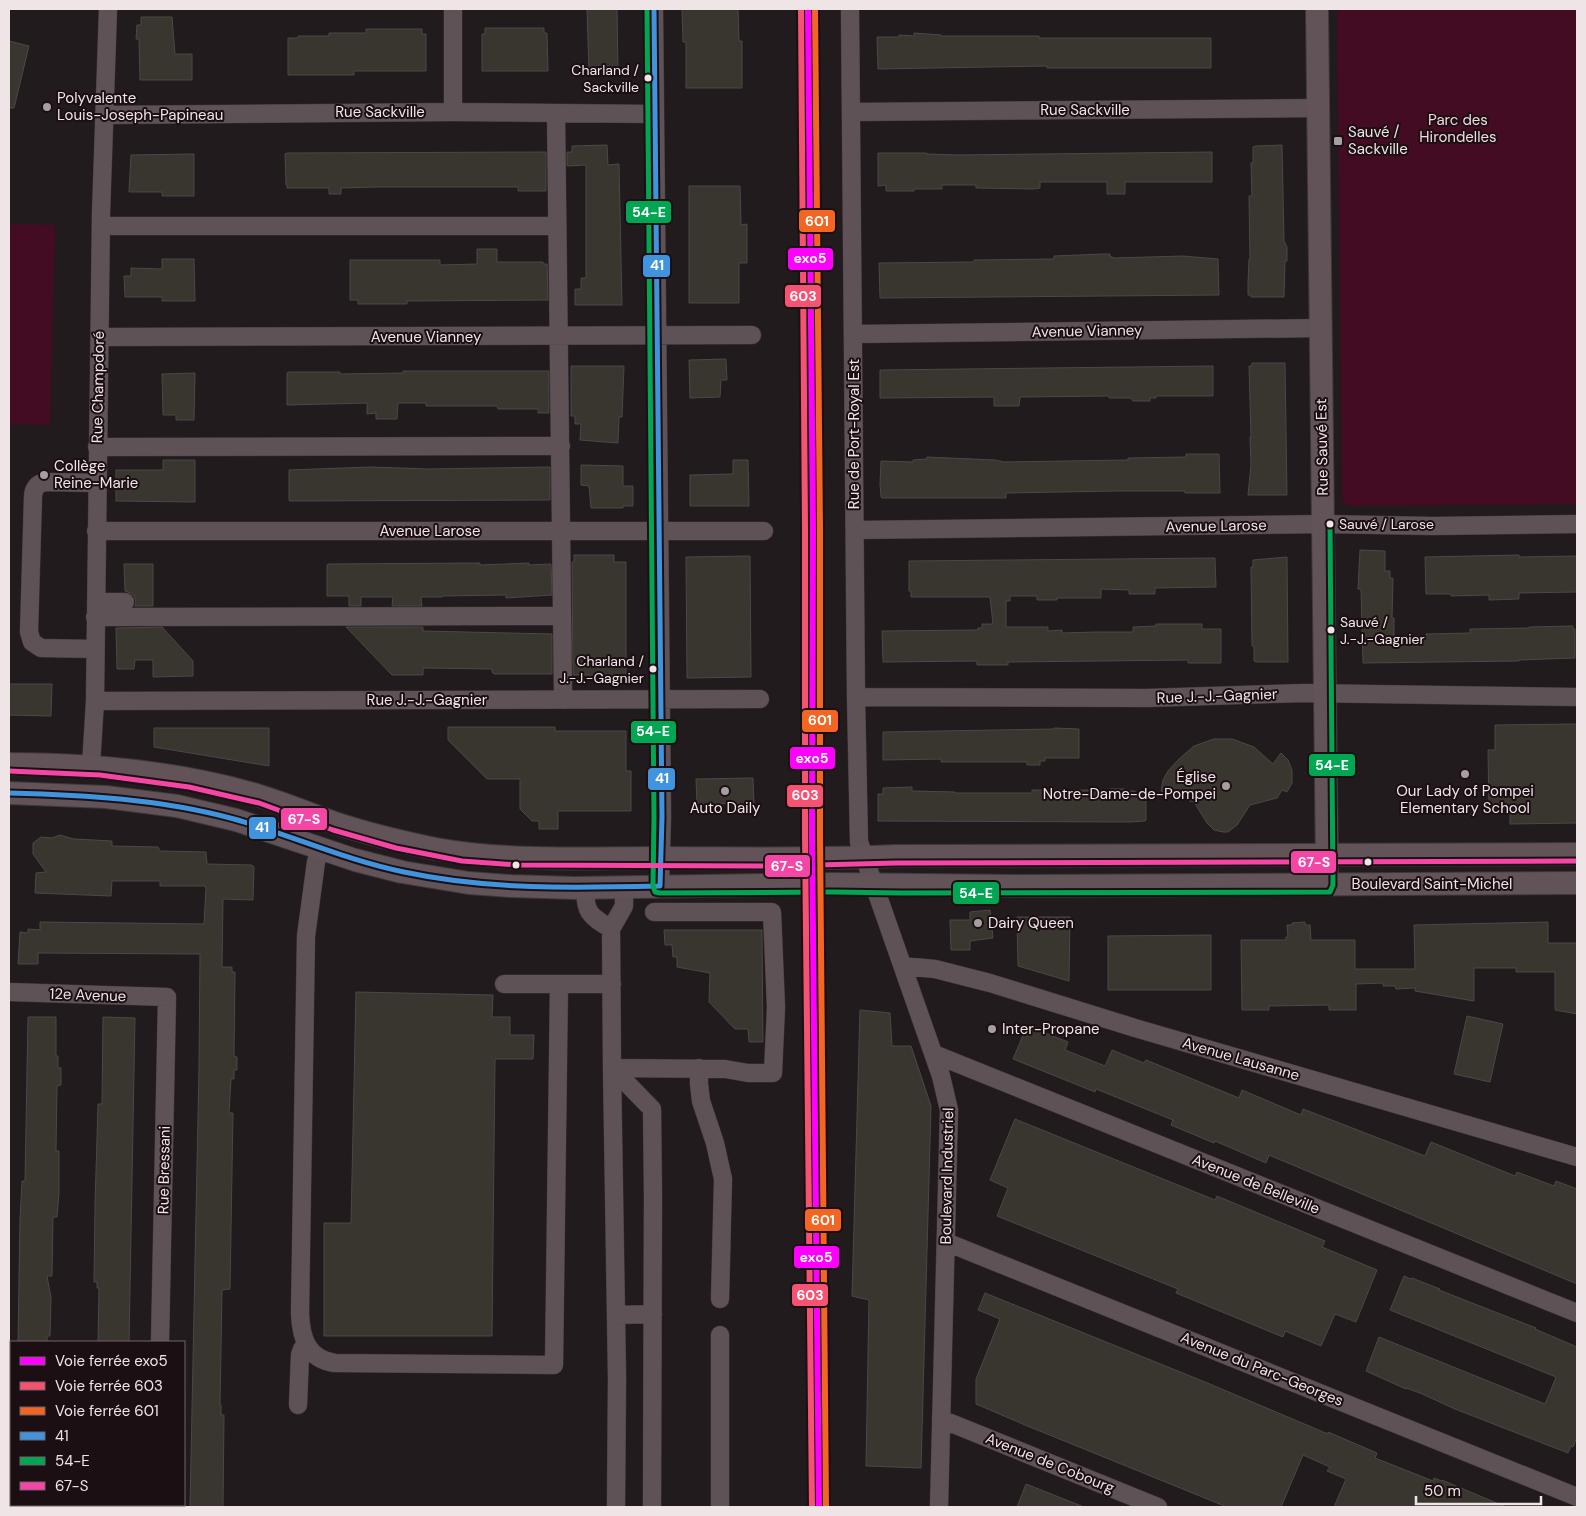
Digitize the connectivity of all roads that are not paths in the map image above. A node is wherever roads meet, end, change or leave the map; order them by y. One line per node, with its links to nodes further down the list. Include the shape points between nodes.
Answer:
1 (108, 9): 11 (street, Rue Champdoré)
2 (453, 9): 7 (street)
3 (654, 9): 10 (street)
4 (850, 9): 8 (street, Rue de Port-Royal Est)
5 (1318, 9): 6 (main road, Rue Sauvé Est)
6 (1318, 108): 8 (street, Rue Sackville); 14 (main road, Rue Sauvé Est)
7 (453, 112): 9 (street, Rue Sackville); 11 (street, Rue Sackville)
8 (851, 112): 15 (street, Rue de Port-Royal Est)
9 (556, 113): 10 (street, Rue Sackville); 13 (street)
10 (656, 114): 16 (street)
11 (104, 115): 12 (street, Rue Champdoré)
12 (101, 226): 13 (street); 19 (street, Rue Champdoré)
13 (557, 226): 18 (street)
14 (1320, 328): 15 (street, Avenue Vianney); 23 (main road, Rue Sauvé Est)
15 (853, 334): 27 (street, Rue de Port-Royal Est)
16 (658, 335): 17 (street, Avenue Vianney); 18 (street, Avenue Vianney); 25 (street)
17 (752, 335)
18 (558, 336): 19 (street, Avenue Vianney); 20 (street)
19 (100, 337): 21 (street, Rue Champdoré)
20 (561, 446): 21 (street); 29 (street)
21 (97, 448): 22 (street, Rue Champdoré)
22 (97, 483): 28 (street, Rue Champdoré); 33 (street, via 42,483 33,492 29,632 32,642 41,648)
23 (1322, 524): 24 (street, Avenue Larose); 27 (street, Avenue Larose); 34 (main road, Rue Sauvé Est)
24 (1577, 524)
25 (658, 530): 26 (street, Avenue Larose); 29 (street, Avenue Larose); 37 (street)
26 (764, 530)
27 (854, 530): 35 (street, Rue de Port-Royal Est)
28 (96, 531): 29 (street, Avenue Larose); 31 (street, Rue Champdoré)
29 (562, 531): 32 (street)
30 (125, 602): 31 (street)
31 (96, 609): 32 (street); 33 (street, Rue Champdoré)
32 (562, 616): 39 (street)
33 (95, 649): 40 (street, Rue Champdoré)
34 (1324, 693): 35 (street, Rue J.-J.-Gagnier, via 1147,698); 36 (street, Rue J.-J.-Gagnier); 45 (main road, Rue Sauvé Est)
35 (856, 697): 48 (street, Rue de Port-Royal Est, via 859,842)
36 (1577, 697)
37 (660, 699): 38 (street, Rue J.-J.-Gagnier); 39 (street, Rue J.-J.-Gagnier); 47 (street)
38 (760, 699)
39 (563, 700): 40 (street, Rue J.-J.-Gagnier)
40 (95, 701): 42 (street, Rue Champdoré)
41 (9, 764): 42 (main road, Boulevard Saint-Michel)
42 (91, 766): 47 (main road, Boulevard Saint-Michel, via 162,774 231,788 366,832 436,849 516,857)
43 (9, 793): 44 (main road, Boulevard Saint-Michel, via 106,797 177,806 236,820)
44 (321, 848): 54 (main road, Boulevard Saint-Michel, via 371,864 436,878 497,885); 76 (street, via 316,862 306,936 300,1313)
45 (1326, 854): 46 (main road, Boulevard Saint-Michel); 48 (main road, Boulevard Saint-Michel); 52 (main road, Rue Sauvé Est)
46 (1577, 854)
47 (661, 858): 48 (main road, Boulevard Saint-Michel); 53 (street)
48 (865, 858): 51 (street, Boulevard Industriel)
49 (1577, 883): 52 (main road, Boulevard Saint-Michel)
50 (739, 885): 51 (main road, Boulevard Saint-Michel); 53 (main road, Boulevard Saint-Michel); 56 (street)
51 (874, 885): 52 (main road, Boulevard Saint-Michel); 59 (street, Boulevard Industriel)
52 (1326, 885)
53 (660, 886): 55 (main road, Boulevard Saint-Michel)
54 (585, 887): 55 (main road, Boulevard Saint-Michel); 58 (street, via 588,912)
55 (624, 887): 58 (street, via 624,906)
56 (739, 911): 57 (street); 67 (street, via 772,912 776,1007 773,1073)
57 (654, 912)
58 (610, 929): 62 (street)
59 (904, 966): 65 (street, Boulevard Industriel); 68 (street, Avenue Lausanne, via 934,969 990,982 1135,1028)
60 (504, 984): 61 (street)
61 (559, 984): 62 (street); 76 (street, via 554,1365 334,1363 318,1358)
62 (612, 984): 66 (street)
63 (9, 992): 64 (street, 12e Avenue)
64 (167, 997): 75 (street, Rue Bressani)
65 (934, 1054): 69 (street, Boulevard Industriel, via 949,1110); 71 (street, Avenue de Belleville)
66 (612, 1068): 67 (street); 72 (street, via 652,1109); 73 (street)
67 (699, 1068): 70 (street, via 701,1101 723,1179)
68 (1577, 1157)
69 (946, 1242): 78 (street, Boulevard Industriel); 79 (street, Avenue du Parc-Georges)
70 (720, 1299)
71 (1577, 1313)
72 (653, 1314): 73 (street); 81 (street)
73 (616, 1315): 80 (street)
74 (720, 1335): 82 (street)
75 (160, 1341)
76 (307, 1345): 77 (street, via 300,1355)
77 (298, 1405)
78 (941, 1419): 83 (street, Boulevard Industriel); 84 (street, Avenue de Cobourg)
79 (1577, 1497)
80 (616, 1507)
81 (652, 1507)
82 (720, 1507)
83 (939, 1507)
84 (1158, 1507)

